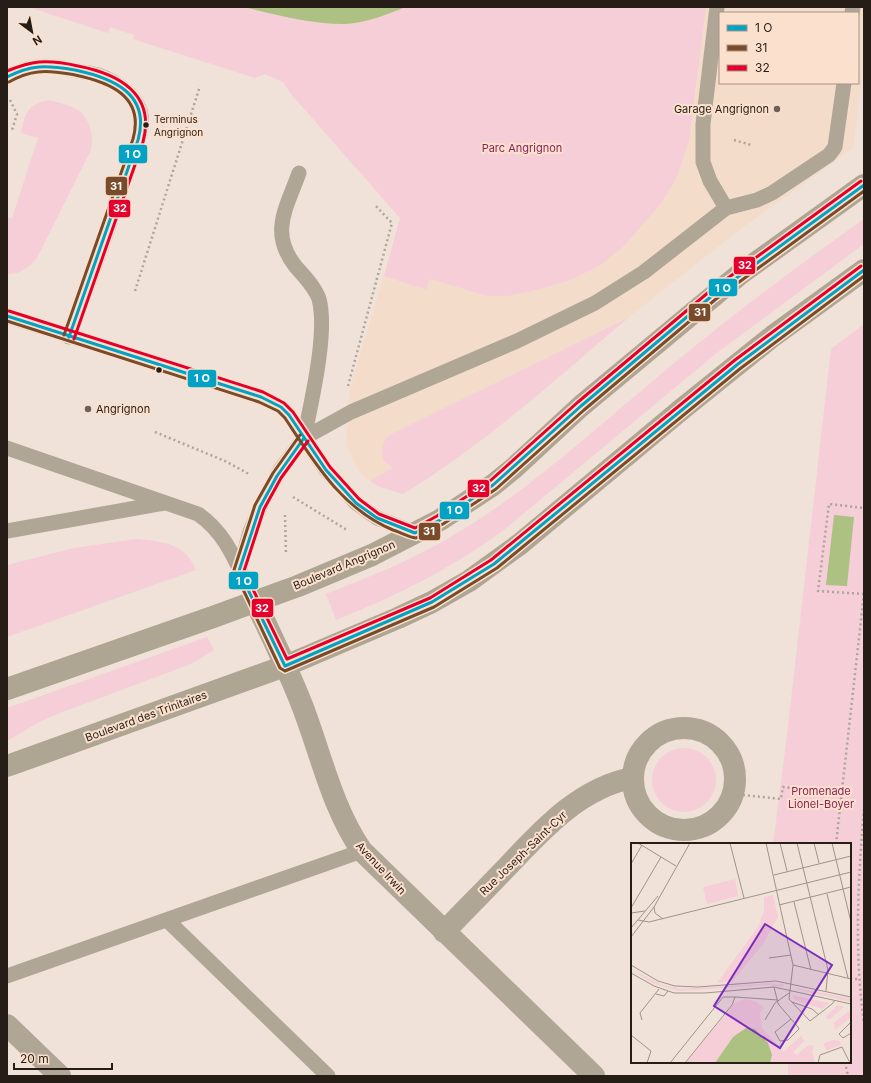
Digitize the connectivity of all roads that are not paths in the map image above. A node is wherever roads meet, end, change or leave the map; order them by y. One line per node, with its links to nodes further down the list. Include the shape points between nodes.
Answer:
1 (717, 7): 6 (lane, via 703,124 703,162 712,186)
2 (7, 77): 9 (lane, via 28,68 47,65 93,74 111,81 126,91 136,103 141,116 140,130 126,174)
3 (844, 84): 6 (lane, via 835,147 829,155 772,193 757,200)
4 (299, 173): 10 (lane, via 282,221 281,242 289,258 318,298 321,314 319,351)
5 (864, 185): 14 (main road, Boulevard Angrignon, via 713,295 581,406 493,485 440,520)
6 (726, 208): 10 (lane, via 644,272 601,300 517,340 350,412)
7 (864, 270): 17 (main road, via 772,336 494,564 432,602)
8 (7, 316): 9 (lane)
9 (69, 337): 10 (lane, via 271,402 282,407)
10 (304, 438): 14 (lane, via 326,470 356,503 377,518); 15 (lane, via 280,470 261,505 250,532)
11 (7, 448): 12 (lane)
12 (165, 503): 13 (lane); 15 (lane, via 183,507 217,529 227,543)
13 (7, 531)
14 (415, 533): 16 (main road, Boulevard Angrignon, via 372,555)
15 (240, 571): 16 (lane)
16 (255, 601): 17 (street, Avenue Irwin); 18 (main road)
17 (284, 666): 19 (main road, Boulevard des Trinitaires); 21 (street, Avenue Irwin, via 302,705 341,815)
18 (7, 689)
19 (7, 766)
20 (632, 778): 20 (street, via 636,760 644,746 656,736 671,729 687,728 703,731 728,751 734,766 735,783 733,794 723,812 711,823 696,829 680,830 664,827 650,819 640,807); 23 (street, Rue Joseph-Saint-Cyr, via 601,787 571,806 548,825)
21 (362, 851): 22 (lane); 23 (street, Avenue Irwin)
22 (167, 920): 24 (lane); 27 (lane)
23 (444, 932): 28 (street, Avenue Irwin)
24 (7, 976)
25 (7, 1025): 26 (street)
26 (60, 1076)
27 (328, 1076)
28 (594, 1076)

